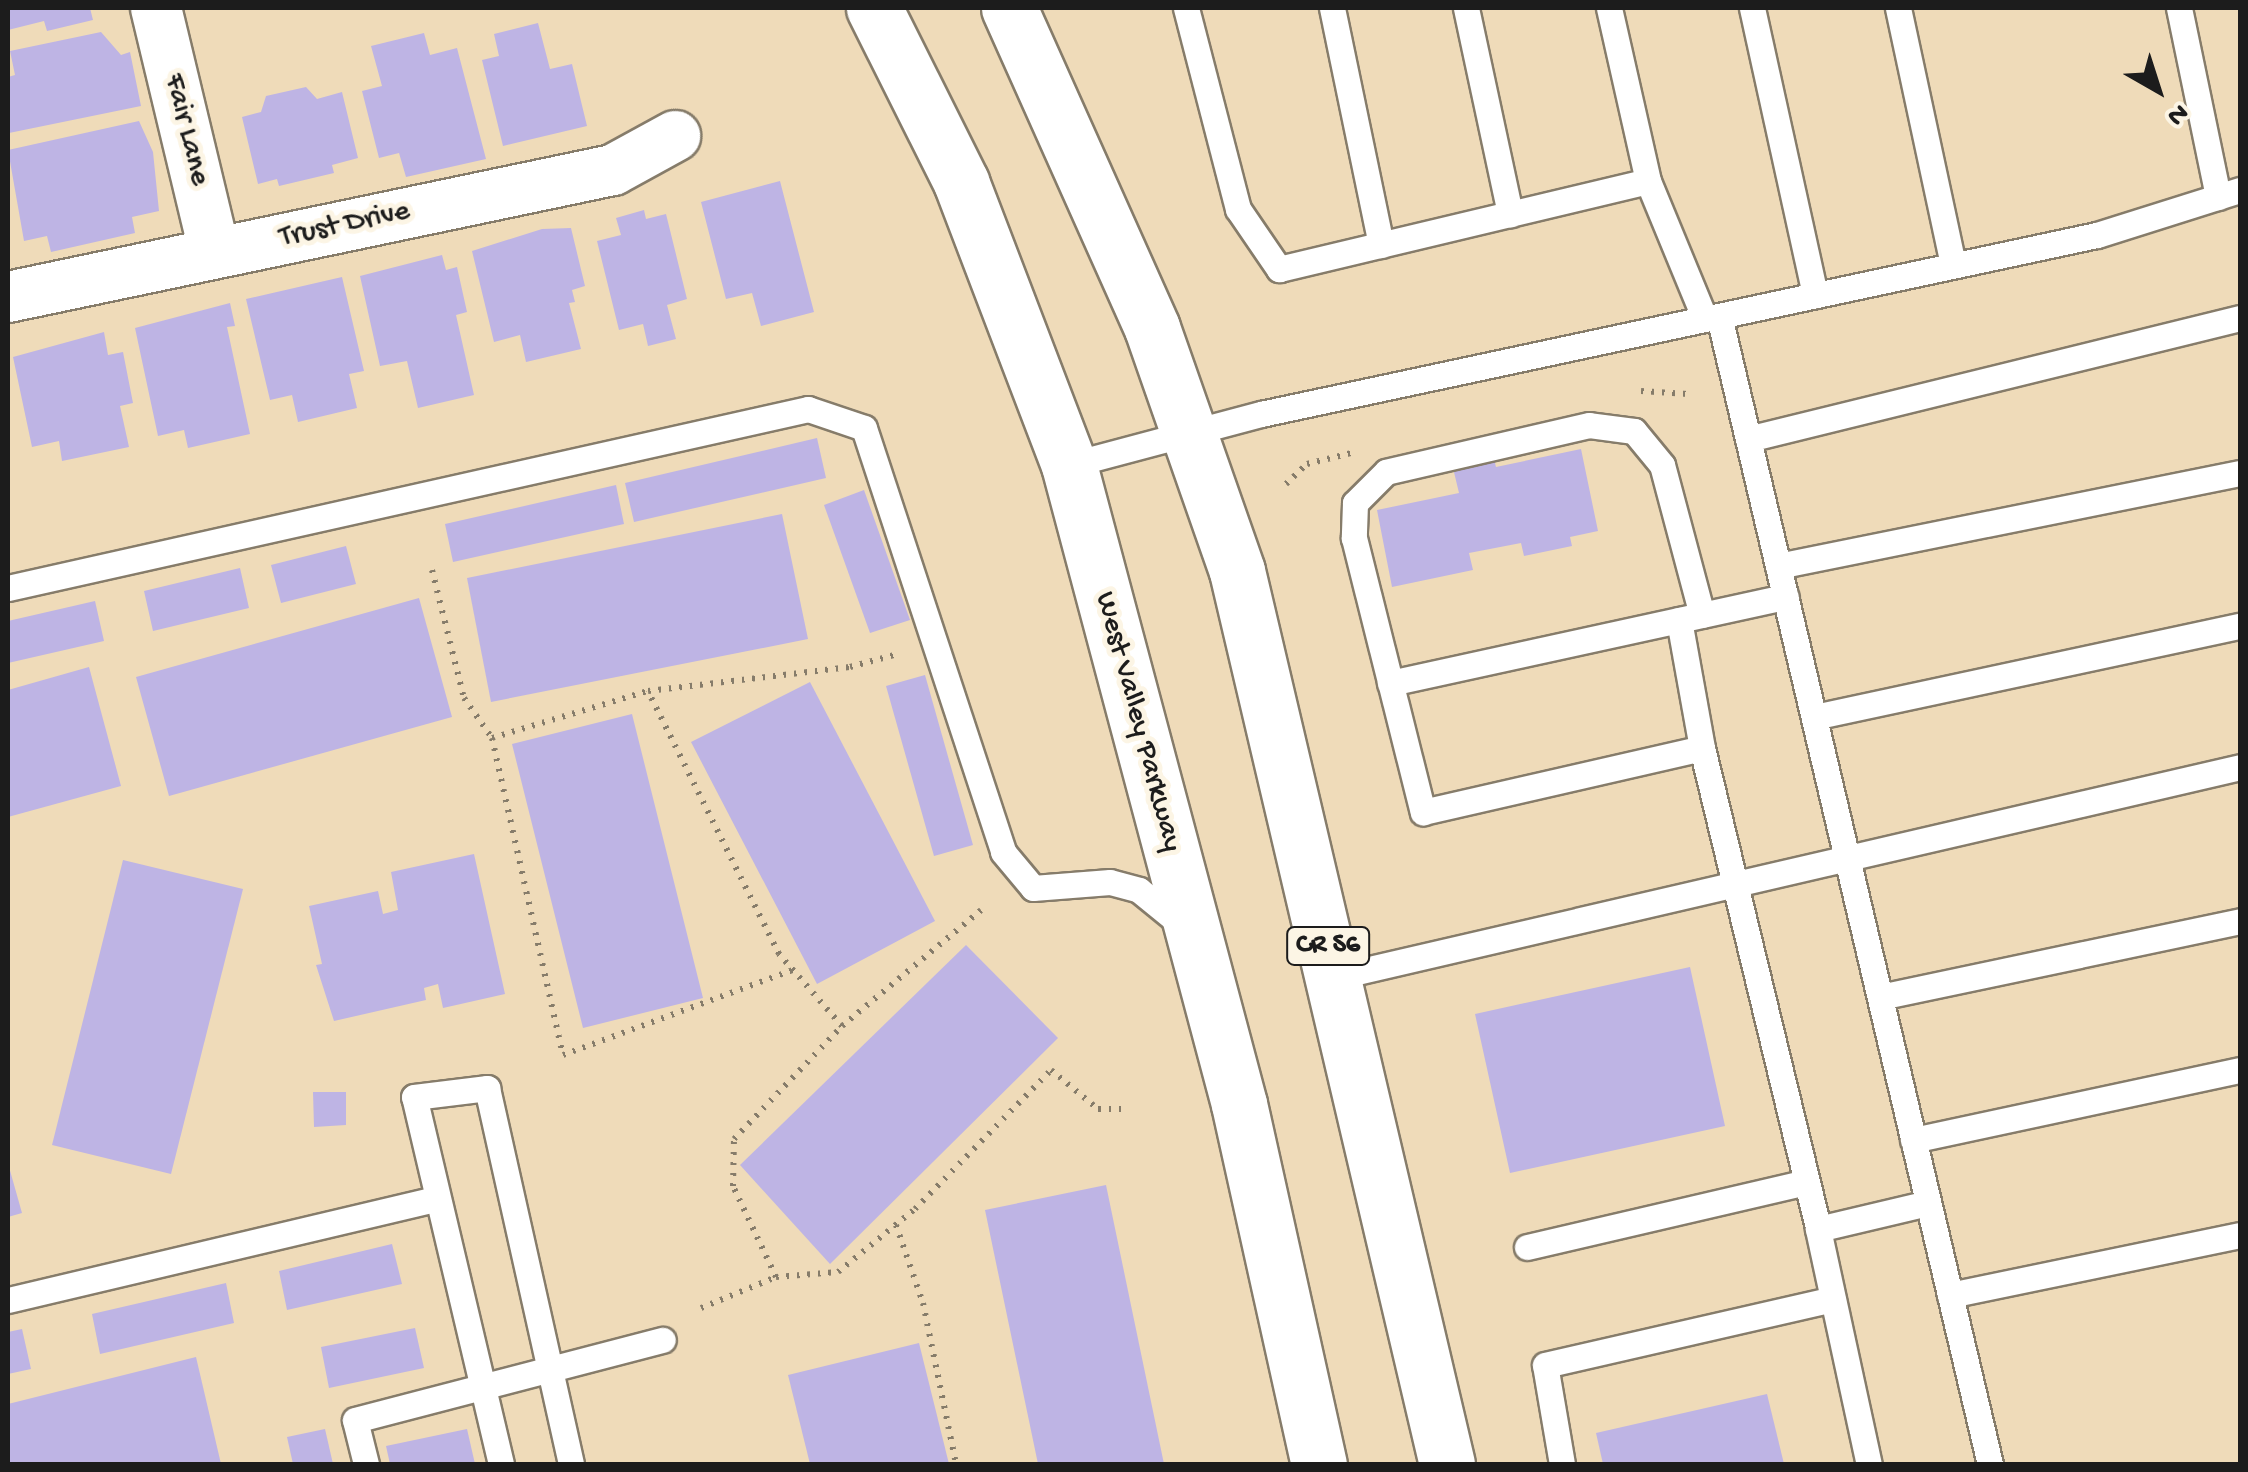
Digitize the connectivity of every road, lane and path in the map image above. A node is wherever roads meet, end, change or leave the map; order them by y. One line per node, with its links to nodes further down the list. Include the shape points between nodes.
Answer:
1 (156, 8): 16 (street, Fair Lane)
2 (874, 8): 24 (main road, West Valley Parkway, via 961,182)
3 (1009, 8): 22 (main road, CR S6, via 1152,328)
4 (1186, 8): 15 (lane, via 1238,209 1279,269)
5 (1332, 8): 15 (lane)
6 (1466, 8): 14 (lane)
7 (1609, 8): 12 (lane)
8 (1752, 8): 18 (lane)
9 (1898, 8): 17 (lane)
10 (2179, 8): 13 (lane)
11 (675, 136): 16 (street, Trust Drive, via 613,170)
12 (1648, 181): 14 (lane); 20 (lane)
13 (2229, 194): 17 (lane, via 2098,235)
14 (1510, 214): 15 (lane)
15 (1381, 244)
16 (215, 253): 19 (street, Trust Drive)
17 (1953, 266): 18 (lane)
18 (1815, 295): 20 (lane)
19 (8, 297)
20 (1712, 317): 22 (lane); 23 (lane)
21 (2240, 318): 23 (lane)
22 (1189, 434): 24 (lane); 45 (main road, CR S6, via 1237,571)
23 (1748, 439): 26 (lane)
24 (1069, 465): 43 (main road, West Valley Parkway)
25 (2240, 473): 26 (lane)
26 (1778, 566): 29 (lane)
27 (432, 570): 36 (path, via 464,698)
28 (8, 588): 32 (lane, via 808,409 864,428)
29 (1786, 597): 30 (lane); 35 (lane)
30 (1690, 618): 33 (lane); 33 (lane, via 1662,465 1634,431 1589,424 1386,472 1355,503 1354,538); 37 (lane)
31 (2240, 626): 35 (lane)
32 (931, 644): 34 (path, via 850,667); 43 (lane, via 1003,852 1033,888 1110,882 1139,890)
33 (1390, 684): 37 (lane, via 1423,812)
34 (648, 691): 36 (path); 44 (path)
35 (1814, 717): 39 (lane)
36 (492, 738): 44 (path, via 563,1055)
37 (1702, 748): 40 (lane)
38 (2240, 767): 39 (lane)
39 (1846, 858): 40 (lane); 46 (lane)
40 (1731, 884): 45 (lane); 51 (lane)
41 (981, 910): 47 (path)
42 (2240, 921): 46 (lane)
43 (1192, 934): 70 (main road, West Valley Parkway, via 1239,1104)
44 (793, 970): 47 (path)
45 (1335, 976): 71 (main road, CR S6)
46 (1880, 997): 50 (lane)
47 (842, 1026): 58 (path, via 734,1138 733,1186)
48 (2240, 1070): 50 (lane)
49 (1126, 1109): 54 (path, via 1098,1109 1051,1070)
50 (1913, 1140): 53 (lane)
51 (1806, 1182): 55 (lane); 57 (lane)
52 (436, 1200): 61 (lane); 64 (lane, via 414,1096 487,1088); 65 (lane)
53 (1928, 1203): 55 (lane); 59 (lane)
54 (896, 1225): 58 (path, via 838,1272); 69 (path, via 923,1303)
55 (1818, 1229): 60 (lane)
56 (2240, 1235): 59 (lane)
57 (1527, 1247)
58 (776, 1277): 62 (path)
59 (1950, 1295): 74 (lane)
60 (1833, 1299): 72 (lane, via 1545,1365); 73 (lane)
61 (8, 1300)
62 (701, 1308)
63 (664, 1340): 64 (lane)
64 (552, 1372): 65 (lane); 68 (lane)
65 (481, 1388): 66 (lane, via 355,1420); 67 (lane)
66 (366, 1464)
67 (501, 1464)
68 (571, 1464)
69 (956, 1464)
70 (1319, 1464)
71 (1447, 1464)
72 (1562, 1464)
73 (1869, 1464)
74 (1990, 1464)

